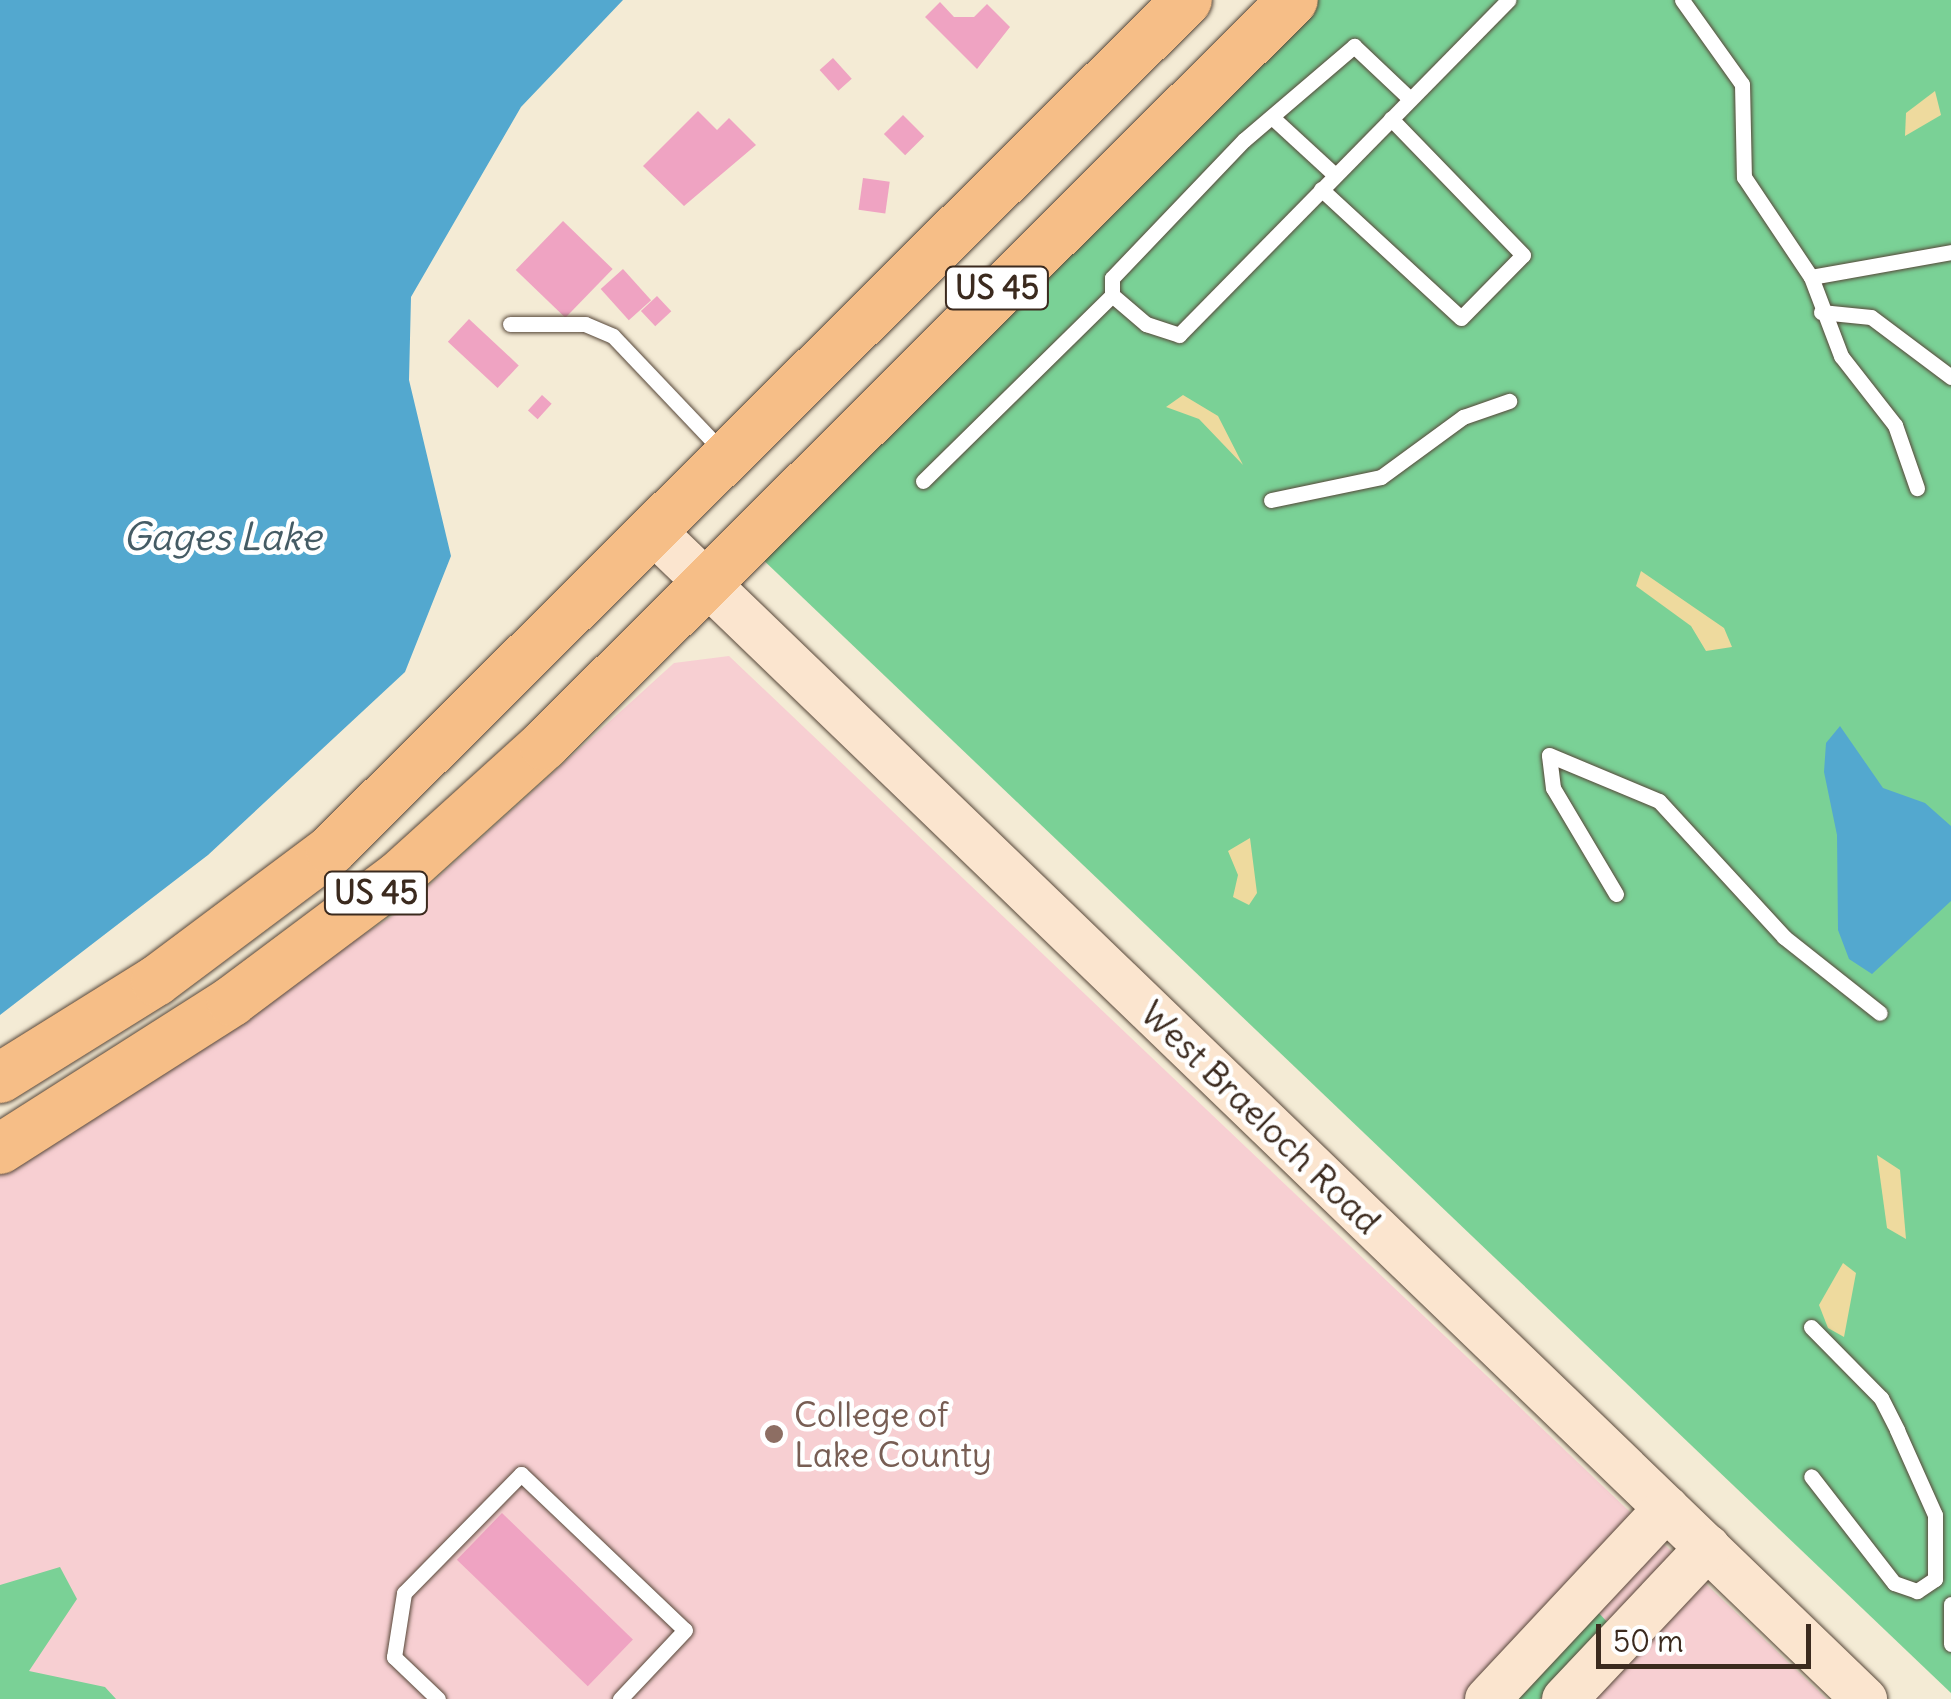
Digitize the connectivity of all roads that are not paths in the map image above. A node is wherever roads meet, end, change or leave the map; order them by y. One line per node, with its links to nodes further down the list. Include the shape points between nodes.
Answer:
1 (1187, 0): 17 (main road, US 45)
2 (1293, 0): 22 (main road, US 45)
3 (1508, 0): 5 (lane)
4 (1682, 0): 11 (lane, via 1734,64 1744,176)
5 (1410, 100): 6 (lane, via 1354,46); 7 (lane)
6 (1274, 118): 8 (lane); 12 (lane, via 1112,278)
7 (1391, 119): 8 (lane); 9 (lane, via 1523,255 1461,318)
8 (1335, 175): 9 (lane)
9 (1321, 190): 12 (lane, via 1178,335 1146,324)
10 (1951, 252): 11 (lane)
11 (1811, 277): 13 (lane)
12 (1112, 294): 18 (lane)
13 (1822, 312): 15 (lane, via 1871,317); 19 (lane, via 1840,356 1895,425)
14 (510, 324): 17 (lane, via 585,324 613,336)
15 (1951, 378)
16 (1509, 401): 20 (lane, via 1463,417 1381,477)
17 (730, 461): 21 (main road, US 45)
18 (923, 481)
19 (1916, 488)
20 (1271, 500)
21 (657, 535): 22 (street, West Braeloch Road); 25 (main road, US 45, via 331,850 156,981)
22 (706, 581): 26 (main road, US 45, via 398,876 232,1001); 29 (street, West Braeloch Road)
23 (1616, 894): 24 (lane, via 1553,788 1549,754 1659,801 1784,937)
24 (1880, 1013)
25 (0, 1078)
26 (0, 1149)
27 (1810, 1327): 28 (lane, via 1889,1414 1935,1515 1936,1580 1917,1591 1894,1583)
28 (1812, 1476)
29 (1666, 1508): 30 (street, West Braeloch Road); 35 (street)
30 (1707, 1547): 36 (street); 37 (street, West Braeloch Road)
31 (1951, 1604): 32 (lane)
32 (1951, 1644)
33 (438, 1699): 34 (lane, via 394,1657 404,1592 521,1474 685,1630)
34 (620, 1699)
35 (1487, 1699)
36 (1564, 1699)
37 (1864, 1699)

